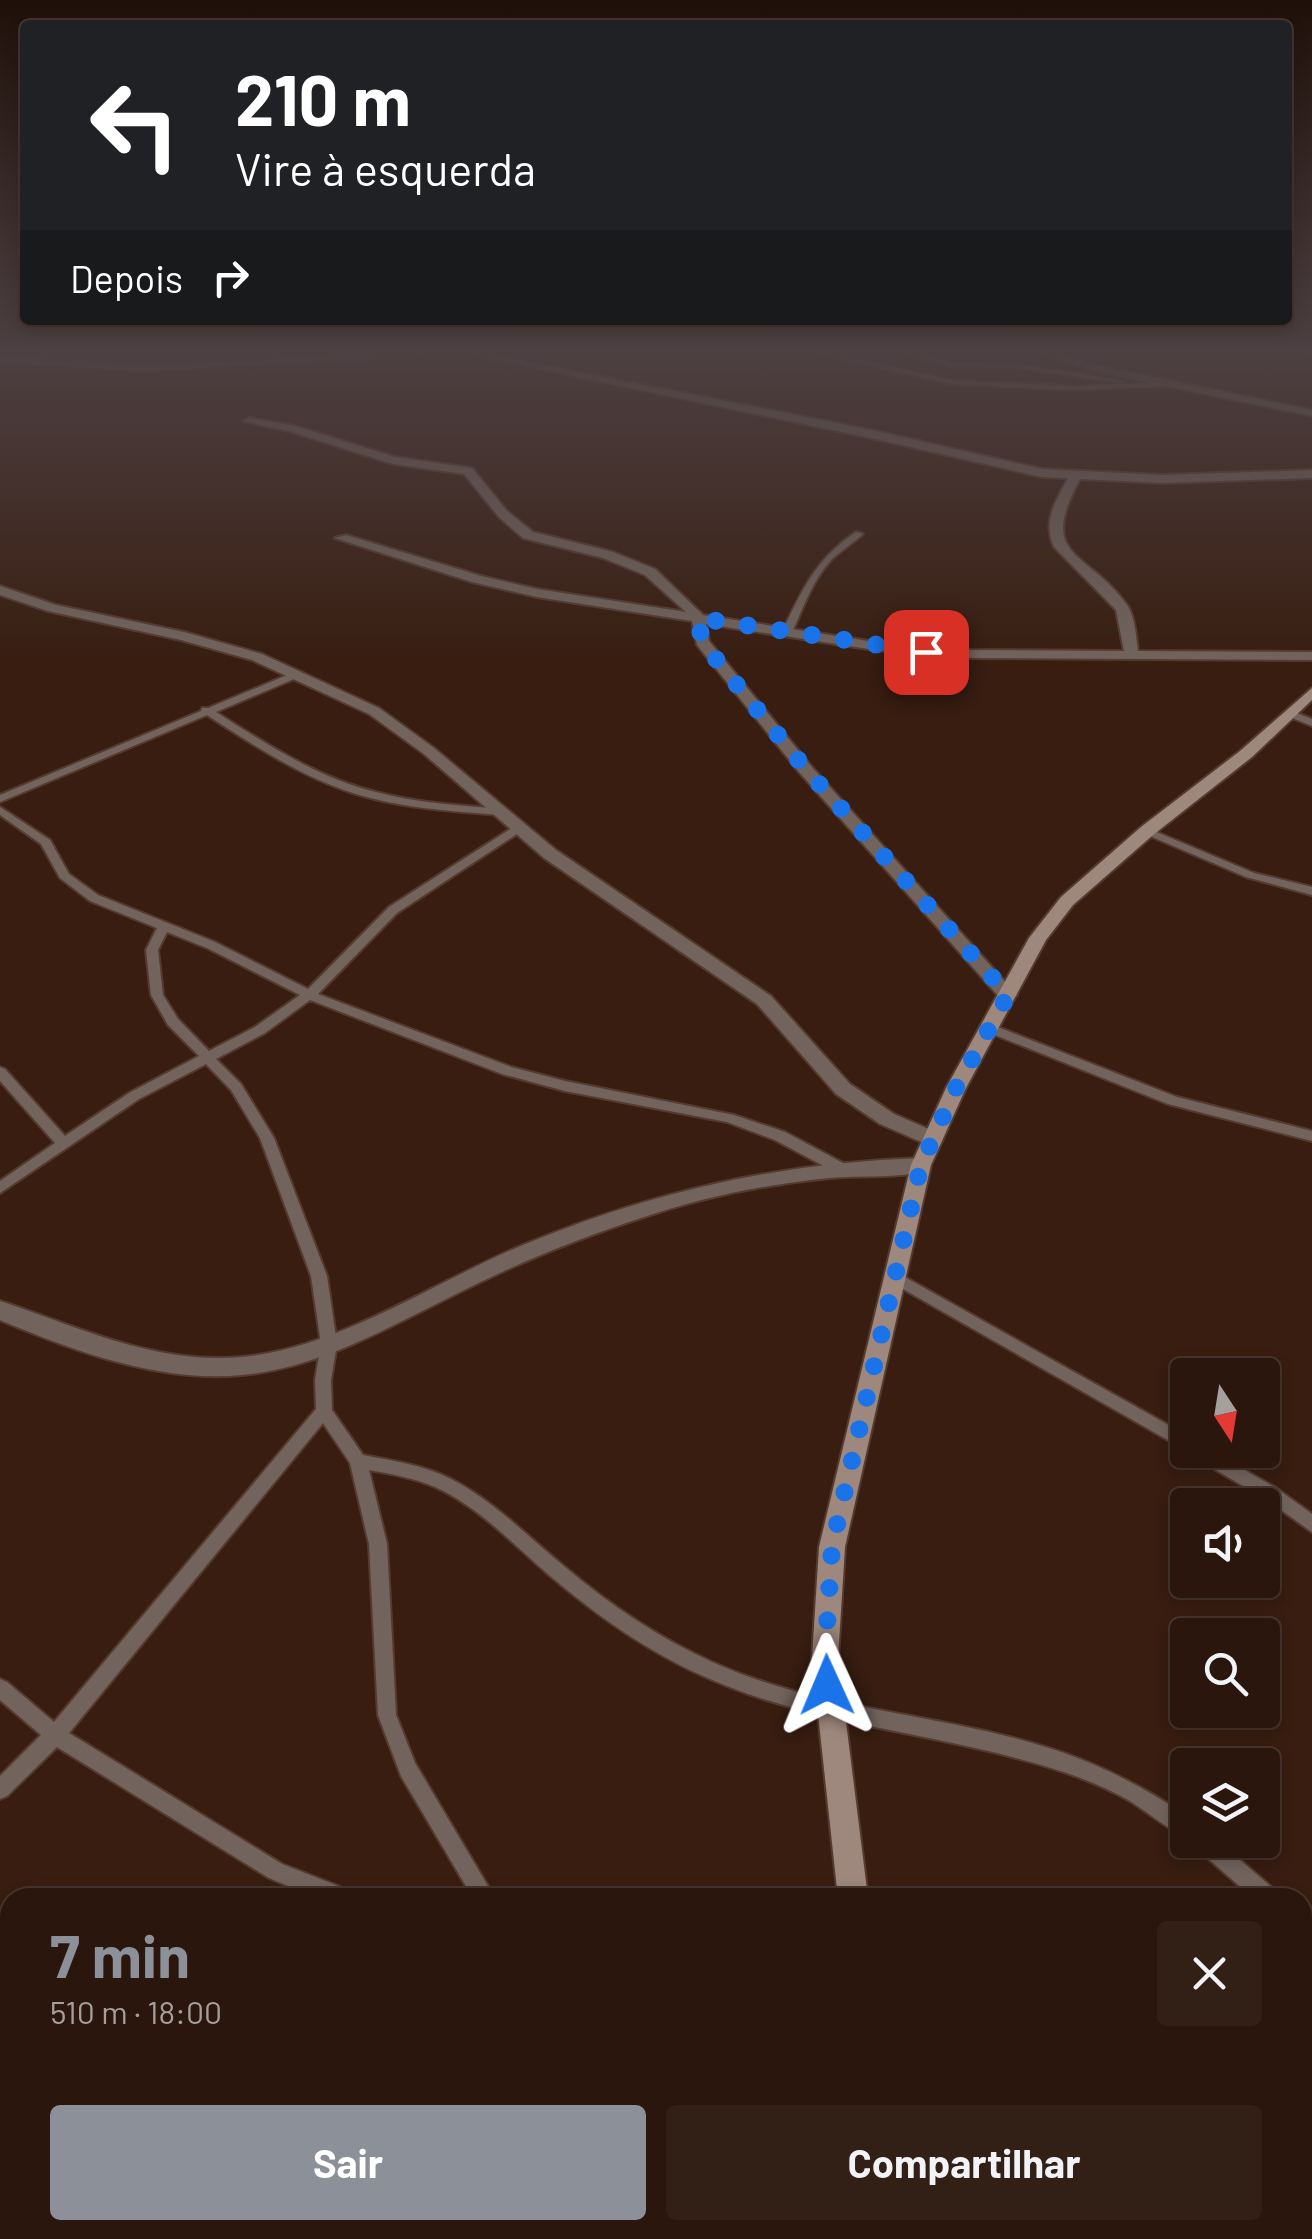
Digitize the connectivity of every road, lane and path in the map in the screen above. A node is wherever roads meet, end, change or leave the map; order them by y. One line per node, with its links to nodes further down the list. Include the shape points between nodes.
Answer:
1 (382, 456): 8 (street, via 468,471 516,528 633,563)
2 (975, 456): 4 (street)
3 (1312, 474): 4 (street)
4 (1075, 477): 10 (street, via 1053,532 1123,609)
5 (859, 534): 9 (lane, via 815,570)
6 (341, 538): 8 (street, via 477,580)
7 (0, 590): 12 (street, via 184,636)
8 (698, 618): 9 (street); 25 (street, via 702,642 805,768)
9 (788, 630): 10 (street, via 926,652)
10 (1132, 654): 11 (street)
11 (1312, 656)
12 (298, 674): 14 (lane); 19 (street, via 374,711)
13 (1312, 692): 15 (street)
14 (206, 710): 17 (lane); 19 (lane, via 297,766 356,790)
15 (1290, 713): 16 (lane); 21 (street)
16 (1312, 723)
17 (0, 800)
18 (0, 810): 23 (lane, via 46,842 64,876 94,898)
19 (500, 812): 20 (street)
20 (519, 828): 24 (lane, via 393,910); 30 (street, via 764,1000 843,1089)
21 (1147, 831): 22 (lane, via 1250,875); 25 (street, via 1068,901 1038,938)
22 (1312, 892)
23 (164, 925): 24 (lane); 27 (lane, via 152,950 157,995)
24 (310, 994): 27 (lane); 33 (lane, via 507,1071 729,1118)
25 (1008, 995): 26 (street)
26 (990, 1028): 29 (lane, via 1173,1101); 30 (street)
27 (208, 1058): 31 (lane); 37 (lane, via 236,1087 267,1138 319,1276)
28 (0, 1072): 31 (lane)
29 (1312, 1136)
30 (933, 1139): 32 (street)
31 (64, 1142): 34 (lane)
32 (921, 1165): 33 (street); 35 (street)
33 (838, 1167): 37 (street, via 652,1204)
34 (0, 1188)
35 (894, 1277): 39 (lane); 44 (street, via 832,1546 825,1658)
36 (0, 1310): 37 (street, via 143,1359 240,1367)
37 (329, 1344): 38 (lane)
38 (324, 1411): 40 (lane); 45 (lane)
39 (1170, 1435)
40 (358, 1462): 44 (lane, via 445,1484 672,1651 764,1694); 50 (lane, via 378,1544 387,1715 408,1769)
41 (1227, 1468): 42 (lane)
42 (1312, 1524)
43 (0, 1688): 45 (lane)
44 (830, 1712): 47 (lane, via 1053,1757 1114,1782); 51 (street)
45 (56, 1736): 46 (lane); 49 (lane, via 276,1871)
46 (0, 1789)
47 (1170, 1817)
48 (1223, 1858): 52 (lane)
49 (319, 1888)
50 (478, 1888)
51 (851, 1888)
52 (1257, 1888)

